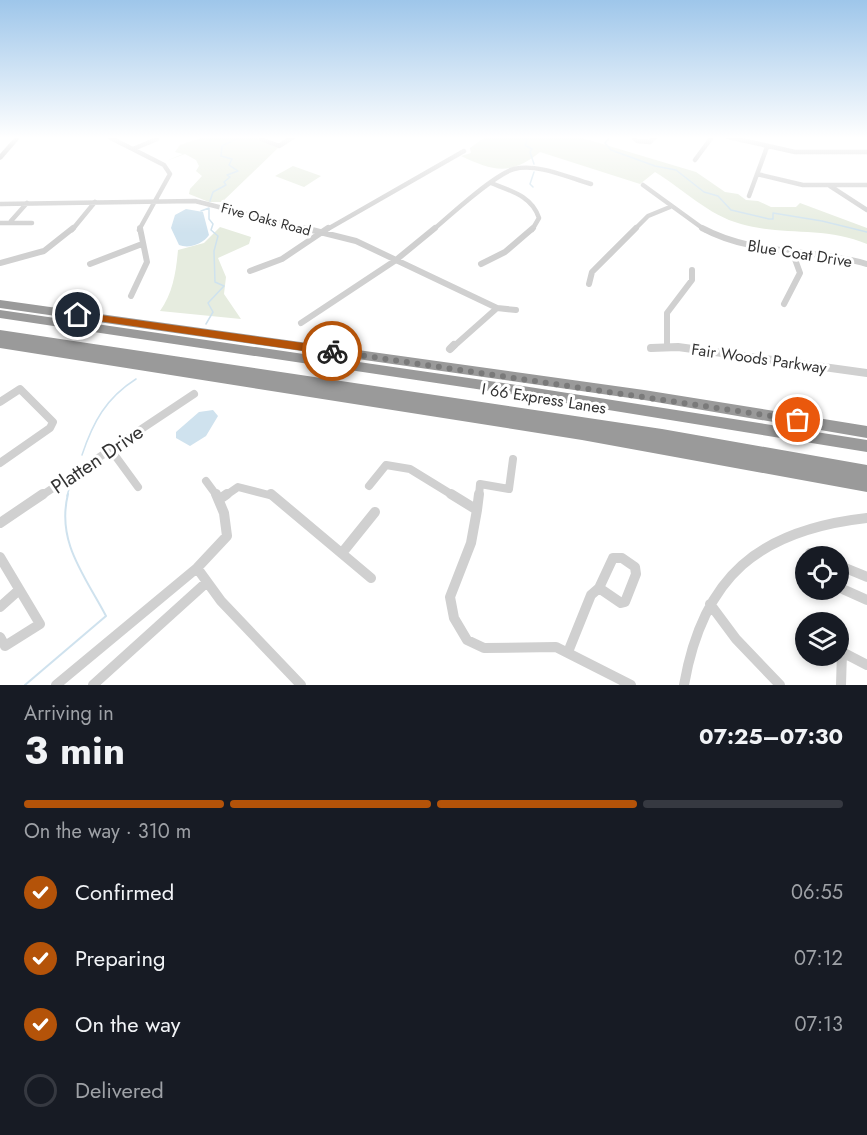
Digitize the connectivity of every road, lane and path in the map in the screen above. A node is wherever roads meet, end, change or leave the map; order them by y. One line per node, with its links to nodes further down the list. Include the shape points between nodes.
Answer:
1 (168, 169): 13 (street, via 169,179)
2 (432, 169): 22 (street)
3 (514, 169): 7 (street)
4 (535, 169): 8 (street)
5 (759, 169): 6 (street)
6 (757, 174): 11 (street, via 796,184); 12 (street)
7 (491, 183): 25 (street); 28 (street, via 528,199 539,218 531,231 494,260)
8 (591, 184)
9 (643, 185): 17 (street, Blue Coat Drive)
10 (867, 185): 11 (street)
11 (830, 186): 18 (street)
12 (749, 196)
13 (156, 200): 14 (street, Five Oaks Road); 22 (street, Five Oaks Road, via 195,201); 23 (street, via 139,229)
14 (95, 202): 15 (street, Five Oaks Road); 26 (street, via 60,243 33,256)
15 (27, 203): 16 (street, Five Oaks Road); 19 (street)
16 (0, 204)
17 (670, 207): 24 (street, Blue Coat Drive, via 709,233 754,247); 32 (street, via 648,216 592,272)
18 (867, 210)
19 (11, 221): 20 (street); 21 (street)
20 (0, 223)
21 (32, 224)
22 (320, 233): 25 (street, Five Oaks Road, via 356,241); 31 (street, via 267,267)
23 (142, 244): 27 (street); 33 (street, via 147,262)
24 (792, 251): 29 (street, Blue Coat Drive, via 834,254); 35 (street, via 801,273)
25 (396, 260): 36 (street, Five Oaks Road); 39 (street)
26 (0, 263)
27 (90, 264)
28 (481, 264)
29 (867, 264)
30 (692, 270): 42 (street, via 692,280 667,313)
31 (250, 271)
32 (589, 284)
33 (130, 296)
34 (0, 304): 48 (highway, via 644,395)
35 (784, 304)
36 (497, 308): 37 (street, Five Oaks Road); 44 (street)
37 (516, 310)
38 (0, 314): 49 (highway, I 66 Express Lanes, via 510,388)
39 (301, 323)
40 (0, 334): 53 (highway, I 66 Express Lanes, via 638,431)
41 (0, 343): 55 (highway, via 582,434)
42 (668, 346): 43 (street, Fair Woods Parkway); 45 (street, Fair Woods Parkway)
43 (651, 348)
44 (450, 349)
45 (867, 373)
46 (194, 394): 50 (street, Platten Drive)
47 (0, 402): 52 (street, via 20,389 53,422)
48 (867, 432)
49 (867, 446)
50 (111, 450): 57 (street); 62 (street, Platten Drive)
51 (513, 459): 59 (street, via 509,489 480,484)
52 (0, 463)
53 (867, 472)
54 (206, 481): 58 (street)
55 (867, 484)
56 (369, 486): 59 (street, via 386,465 410,469)
57 (138, 487)
58 (220, 499): 63 (street, via 238,487 271,494); 65 (street, via 227,516 227,536)
59 (477, 510): 77 (street, via 471,543 450,597 454,618 467,640 483,648 556,647)
60 (375, 512): 63 (street)
61 (867, 518): 74 (street, via 806,527 767,544 738,567)
62 (0, 523)
63 (342, 553): 68 (street)
64 (0, 557): 71 (street)
65 (197, 568): 69 (street); 80 (street)
66 (849, 570): 67 (street)
67 (867, 577)
68 (371, 578)
69 (207, 582): 81 (street); 82 (street)
70 (599, 588): 77 (street, via 591,595)
71 (19, 590): 75 (street); 76 (street, via 39,624 5,646)
72 (849, 592): 73 (street)
73 (867, 600)
74 (710, 604): 83 (street, via 694,639); 84 (street, via 736,639)
75 (0, 607)
76 (0, 637)
77 (568, 652): 79 (street)
78 (867, 665): 85 (street, via 842,652)
79 (624, 683)
80 (56, 685)
81 (93, 685)
82 (301, 685)
83 (684, 685)
84 (780, 685)
85 (842, 685)

